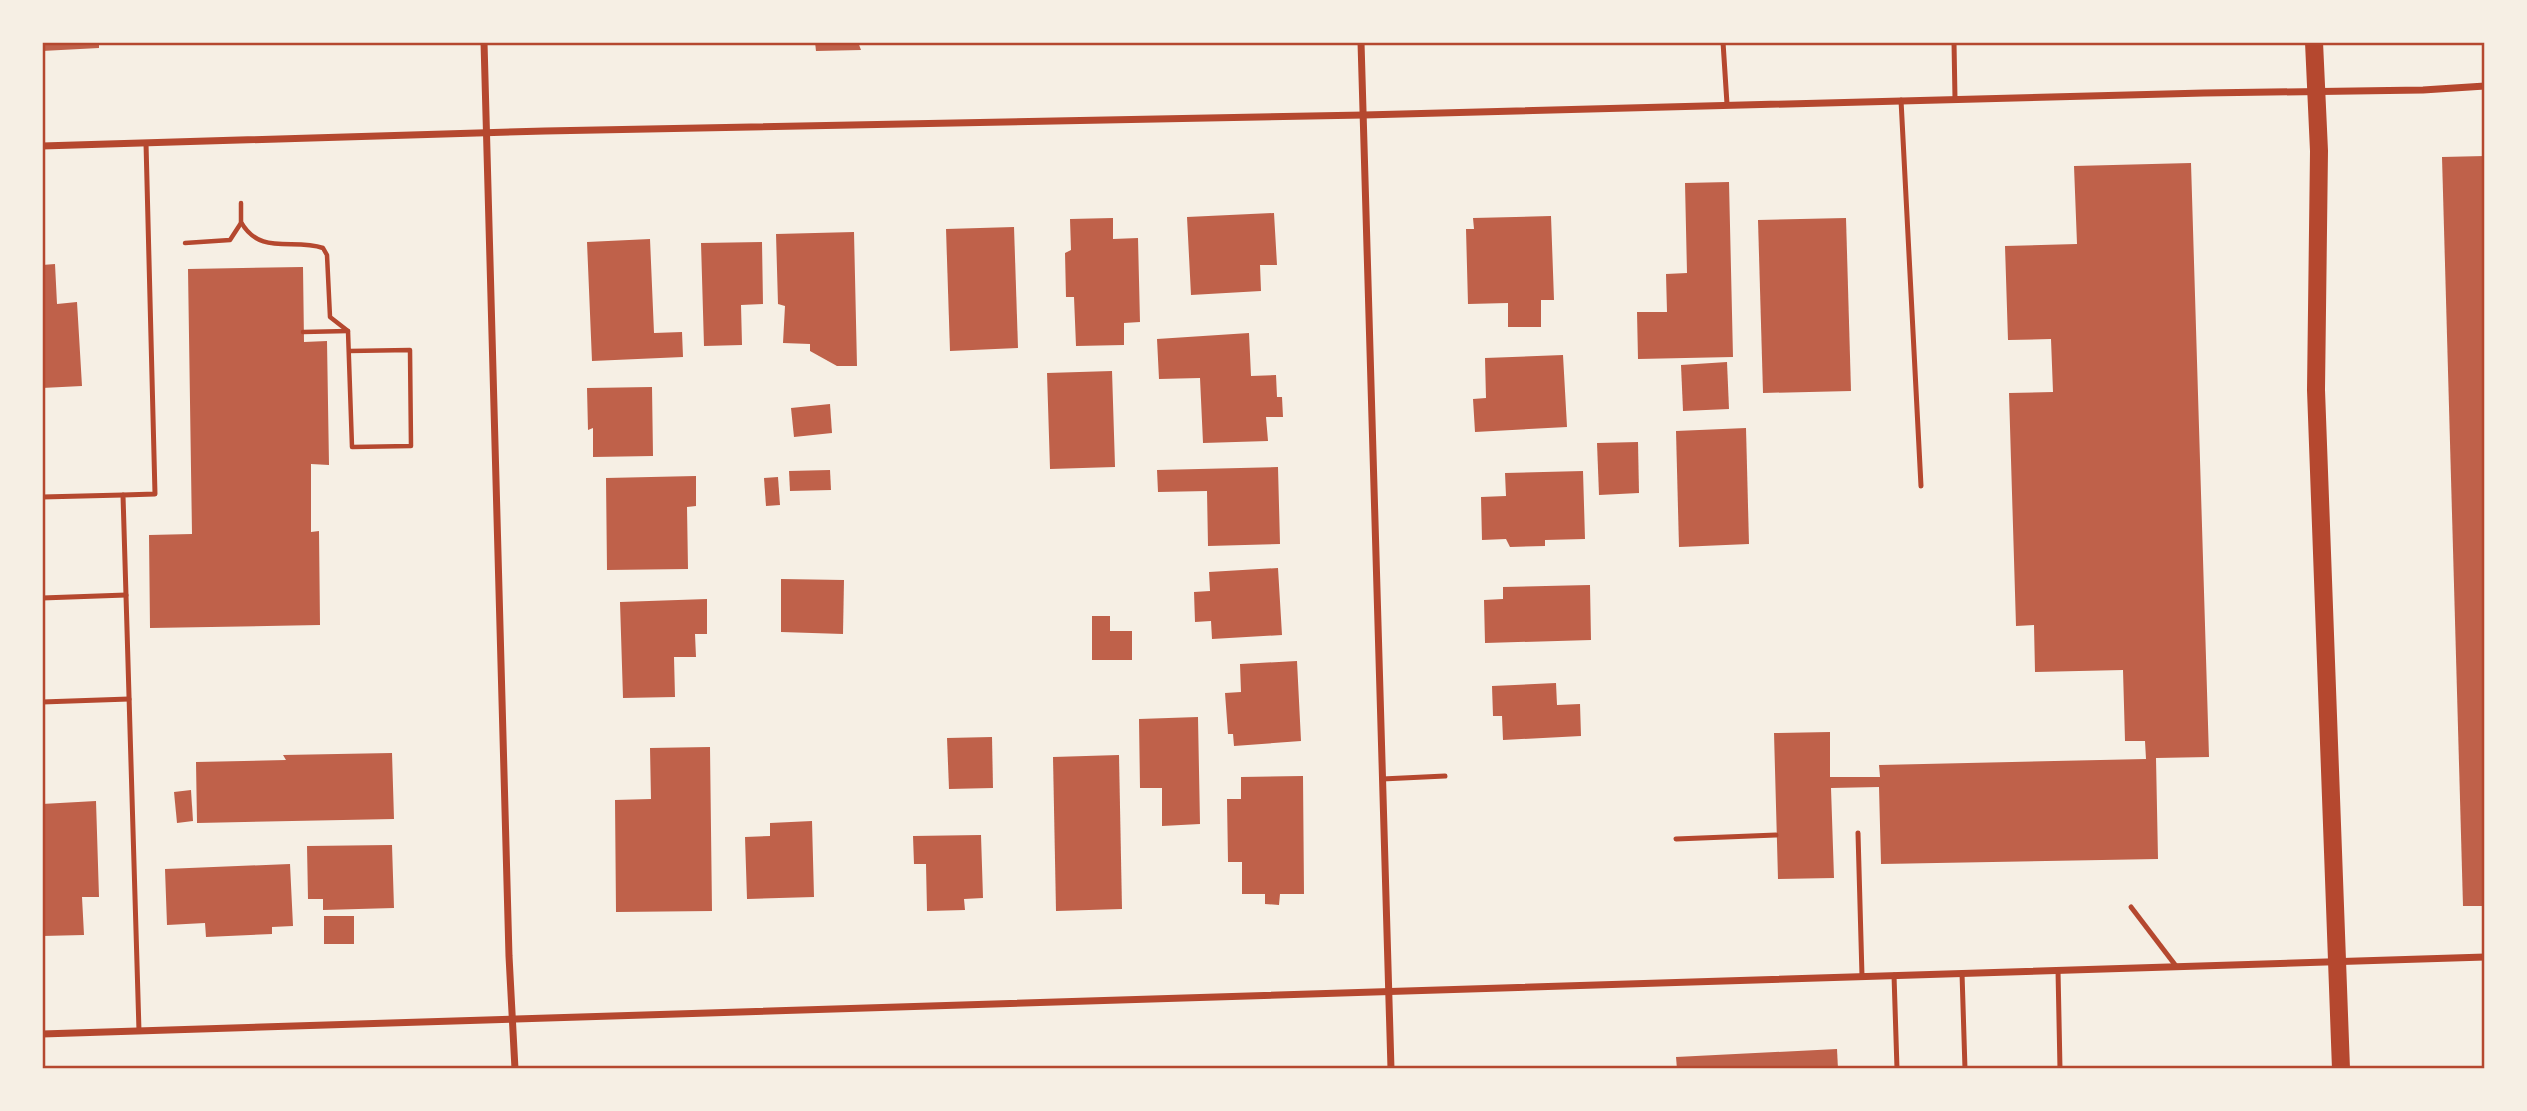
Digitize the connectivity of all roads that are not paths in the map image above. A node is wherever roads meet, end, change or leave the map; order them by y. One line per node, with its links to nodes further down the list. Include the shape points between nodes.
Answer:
1 (484, 42): 12 (street)
2 (1361, 42): 11 (street)
3 (1723, 42): 10 (lane)
4 (1954, 42): 8 (lane)
5 (2315, 42): 7 (main road)
6 (2485, 86): 7 (street)
7 (2317, 93): 8 (street); 29 (main road, via 2316,390)
8 (1955, 99): 9 (street)
9 (1900, 100): 10 (street); 15 (lane)
10 (1727, 104): 11 (street)
11 (1364, 115): 12 (street); 23 (street)
12 (487, 133): 13 (street); 36 (street)
13 (146, 143): 14 (street); 16 (lane, via 155,494)
14 (42, 146)
15 (1921, 486)
16 (123, 495): 17 (lane); 18 (lane)
17 (42, 497)
18 (126, 595): 19 (lane); 20 (lane)
19 (42, 598)
20 (129, 699): 21 (lane); 37 (lane)
21 (42, 702)
22 (1445, 776): 23 (lane)
23 (1382, 779): 35 (street)
24 (1858, 833): 34 (lane)
25 (1776, 835): 26 (lane)
26 (1676, 839)
27 (2131, 907): 30 (lane)
28 (2485, 957): 29 (street)
29 (2337, 961): 30 (street); 44 (main road)
30 (2176, 966): 31 (street)
31 (2058, 970): 32 (street); 43 (lane)
32 (1962, 973): 33 (street); 42 (lane)
33 (1894, 975): 34 (street); 41 (lane)
34 (1861, 976): 35 (street)
35 (1389, 991): 36 (street); 40 (street)
36 (513, 1018): 37 (street); 39 (street)
37 (139, 1031): 38 (street)
38 (42, 1034)
39 (515, 1069)
40 (1391, 1069)
41 (1897, 1069)
42 (1965, 1069)
43 (2060, 1069)
44 (2341, 1069)

